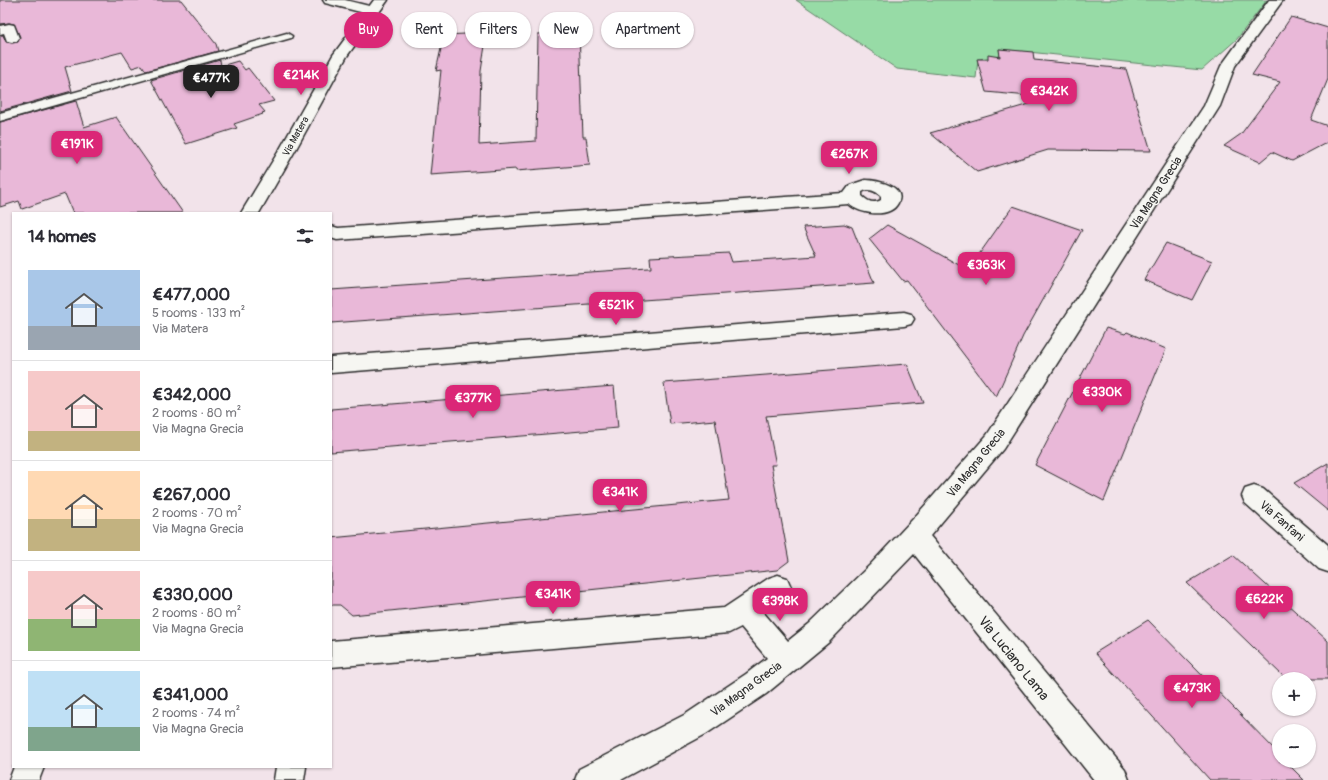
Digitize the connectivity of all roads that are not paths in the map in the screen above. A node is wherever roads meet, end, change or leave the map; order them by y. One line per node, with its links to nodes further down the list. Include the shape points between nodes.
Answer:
1 (330, 0): 3 (street)
2 (1276, 0): 14 (street, Via Magna Grecia, via 1228,66 1212,106 995,442)
3 (377, 6): 9 (street, Via Matera, via 340,55)
4 (0, 30): 6 (street, via 8,28)
5 (287, 36): 7 (lane)
6 (12, 38)
7 (0, 117)
8 (854, 198): 10 (street)
9 (251, 212)
10 (332, 232)
11 (904, 319): 12 (street)
12 (332, 365)
13 (1254, 496): 15 (street, Via Fanfani)
14 (914, 535): 19 (street, Via Magna Grecia, via 819,633); 25 (street, Via Luciano Lama)
15 (1328, 560)
16 (778, 587): 17 (street)
17 (743, 610): 18 (street, via 729,620); 19 (street)
18 (332, 654)
19 (786, 659): 24 (street, Via Magna Grecia, via 756,684 696,724)
20 (29, 768): 22 (street)
21 (291, 768): 23 (street)
22 (24, 780)
23 (289, 780)
24 (590, 780)
25 (1114, 780)

